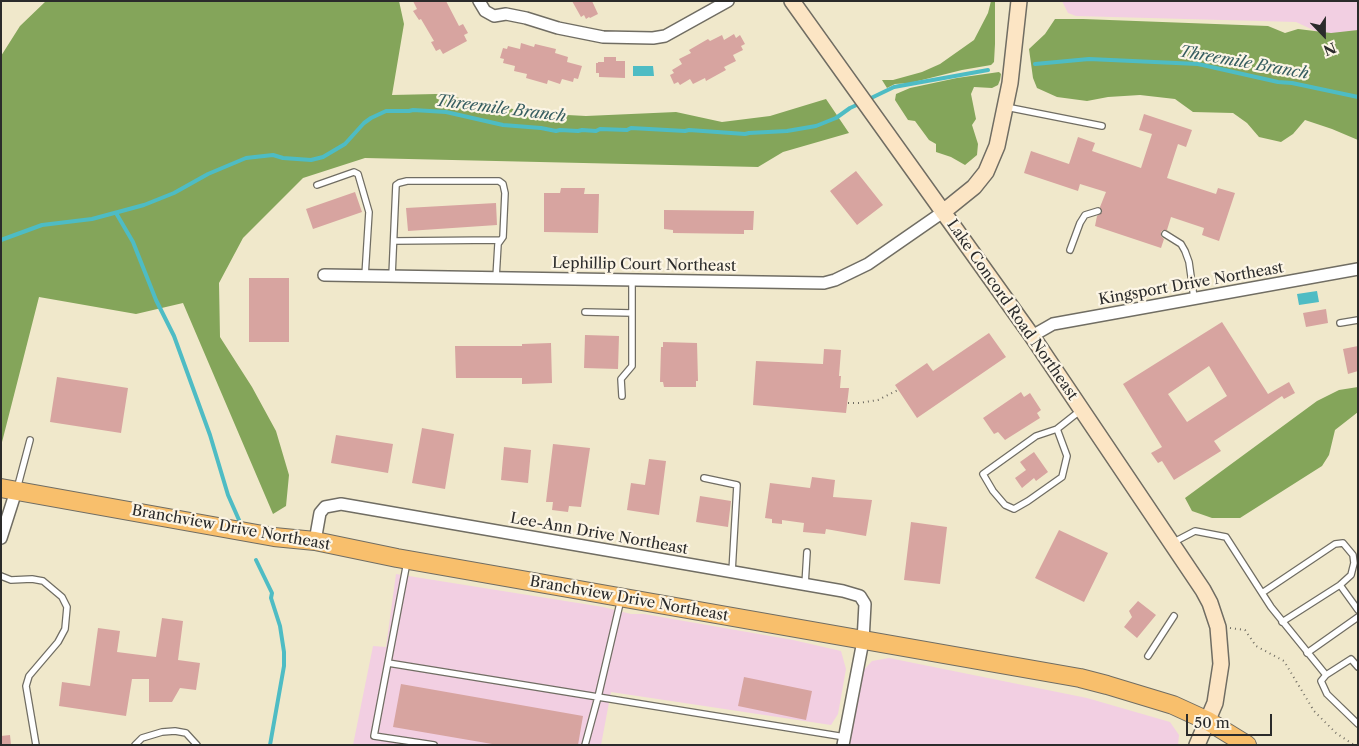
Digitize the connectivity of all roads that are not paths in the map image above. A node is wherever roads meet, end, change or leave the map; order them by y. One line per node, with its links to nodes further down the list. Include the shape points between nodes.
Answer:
1 (479, 1): 2 (street, via 485,11 494,16 506,14 603,37 653,38 665,36)
2 (728, 1)
3 (792, 1): 8 (main road, Lake Concord Road Northeast)
4 (1019, 1): 5 (main road)
5 (1006, 106): 6 (lane); 8 (main road, via 997,146 986,172 974,187)
6 (1102, 126)
7 (317, 184): 16 (lane, via 354,172 358,174 369,212)
8 (943, 212): 19 (street, Lephillip Court Northeast, via 868,264 824,283); 25 (main road, Lake Concord Road Northeast)
9 (1098, 212): 13 (lane, via 1085,215)
10 (1165, 234): 20 (lane, via 1181,244 1189,262)
11 (500, 240): 12 (lane); 12 (lane, via 503,236 505,192 499,181 406,181 396,185); 18 (lane)
12 (394, 241): 17 (lane)
13 (1070, 250)
14 (1358, 269): 20 (street, Kingsport Drive Northeast)
15 (324, 275): 16 (street, Lephillip Court Northeast)
16 (365, 276): 17 (street, Lephillip Court Northeast)
17 (392, 276): 18 (street, Lephillip Court Northeast)
18 (496, 278): 19 (street, Lephillip Court Northeast)
19 (632, 280): 22 (lane)
20 (1194, 298): 25 (street, Kingsport Drive Northeast, via 1053,324)
21 (585, 312): 22 (lane)
22 (632, 313): 26 (lane, via 632,366 621,378)
23 (1358, 320): 24 (lane)
24 (1340, 323)
25 (1032, 336): 27 (main road, Lake Concord Road Northeast)
26 (622, 396)
27 (1081, 410): 28 (lane); 34 (main road, Lake Concord Road Northeast)
28 (1057, 429): 28 (lane, via 1036,436 983,474 1005,505 1014,509 1062,477 1067,456)
29 (30, 440): 31 (lane)
30 (704, 478): 37 (lane, via 737,485)
31 (9, 489): 32 (street); 33 (main road, Branchview Drive Northeast)
32 (1, 538)
33 (315, 542): 36 (main road, Branchview Drive Northeast); 37 (street, Lee-Ann Drive Northeast, via 320,513 325,507 341,504)
34 (1172, 544): 41 (lane, via 1195,531 1226,537); 54 (main road, Lake Concord Road Northeast, via 1203,590 1218,627 1221,664 1215,703)
35 (807, 552): 39 (lane)
36 (407, 560): 42 (main road, Branchview Drive Northeast); 50 (lane)
37 (732, 572): 39 (street, Lee-Ann Drive Northeast)
38 (1, 576): 57 (lane, via 11,580 43,581 62,597 67,608 65,629 29,676 26,686)
39 (805, 585): 47 (street, Lee-Ann Drive Northeast, via 860,596 865,604)
40 (1340, 585): 41 (lane, via 1351,575 1354,563 1353,555 1343,543 1334,544); 43 (lane); 46 (lane)
41 (1262, 593): 46 (lane)
42 (622, 598): 47 (main road, Branchview Drive Northeast); 53 (lane)
43 (1358, 610)
44 (1174, 616): 49 (lane)
45 (1358, 617): 48 (lane)
46 (1282, 622): 48 (lane)
47 (863, 641): 54 (main road, Branchview Drive Northeast, via 1107,684 1174,705); 56 (street, Lee-Ann Drive Northeast)
48 (1307, 653): 52 (lane)
49 (1148, 656)
50 (388, 663): 53 (lane); 60 (lane, via 374,736)
51 (1358, 667): 52 (lane, via 1351,659)
52 (1326, 675): 55 (lane, via 1321,681 1327,694)
53 (598, 697): 56 (lane); 61 (lane)
54 (1208, 721): 62 (main road, Lake Concord Road Northeast); 63 (main road, Branchview Drive Northeast)
55 (1358, 724)
56 (844, 741)
57 (36, 745)
58 (135, 745): 59 (lane, via 142,738 175,730 186,732)
59 (197, 745)
60 (434, 745)
61 (584, 745)
62 (1198, 745)
63 (1246, 745)

